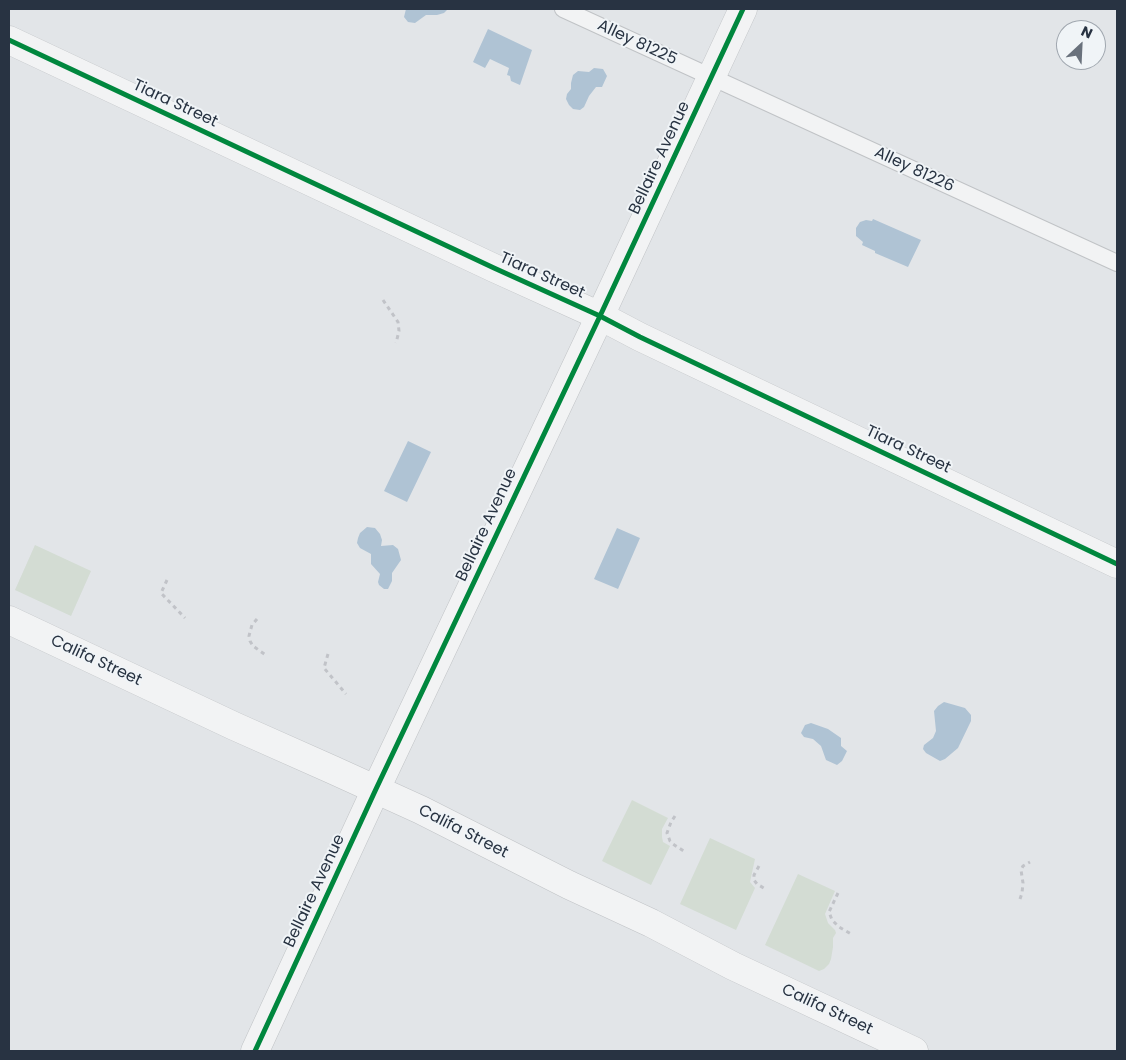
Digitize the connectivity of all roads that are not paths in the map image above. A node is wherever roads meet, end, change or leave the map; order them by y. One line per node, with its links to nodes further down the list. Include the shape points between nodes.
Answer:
1 (563, 9): 4 (lane, Alley 81225)
2 (743, 9): 4 (street, Bellaire Avenue)
3 (9, 40): 6 (street, Tiara Street)
4 (711, 78): 5 (lane, Alley 81226); 6 (street, Bellaire Avenue)
5 (1117, 263)
6 (600, 316): 7 (street, Tiara Street); 9 (street, Bellaire Avenue)
7 (1117, 564)
8 (9, 620): 9 (street, Califa Street)
9 (376, 789): 10 (street, Bellaire Avenue); 11 (street, Califa Street, via 733,966)
10 (255, 1051)
11 (914, 1051)

